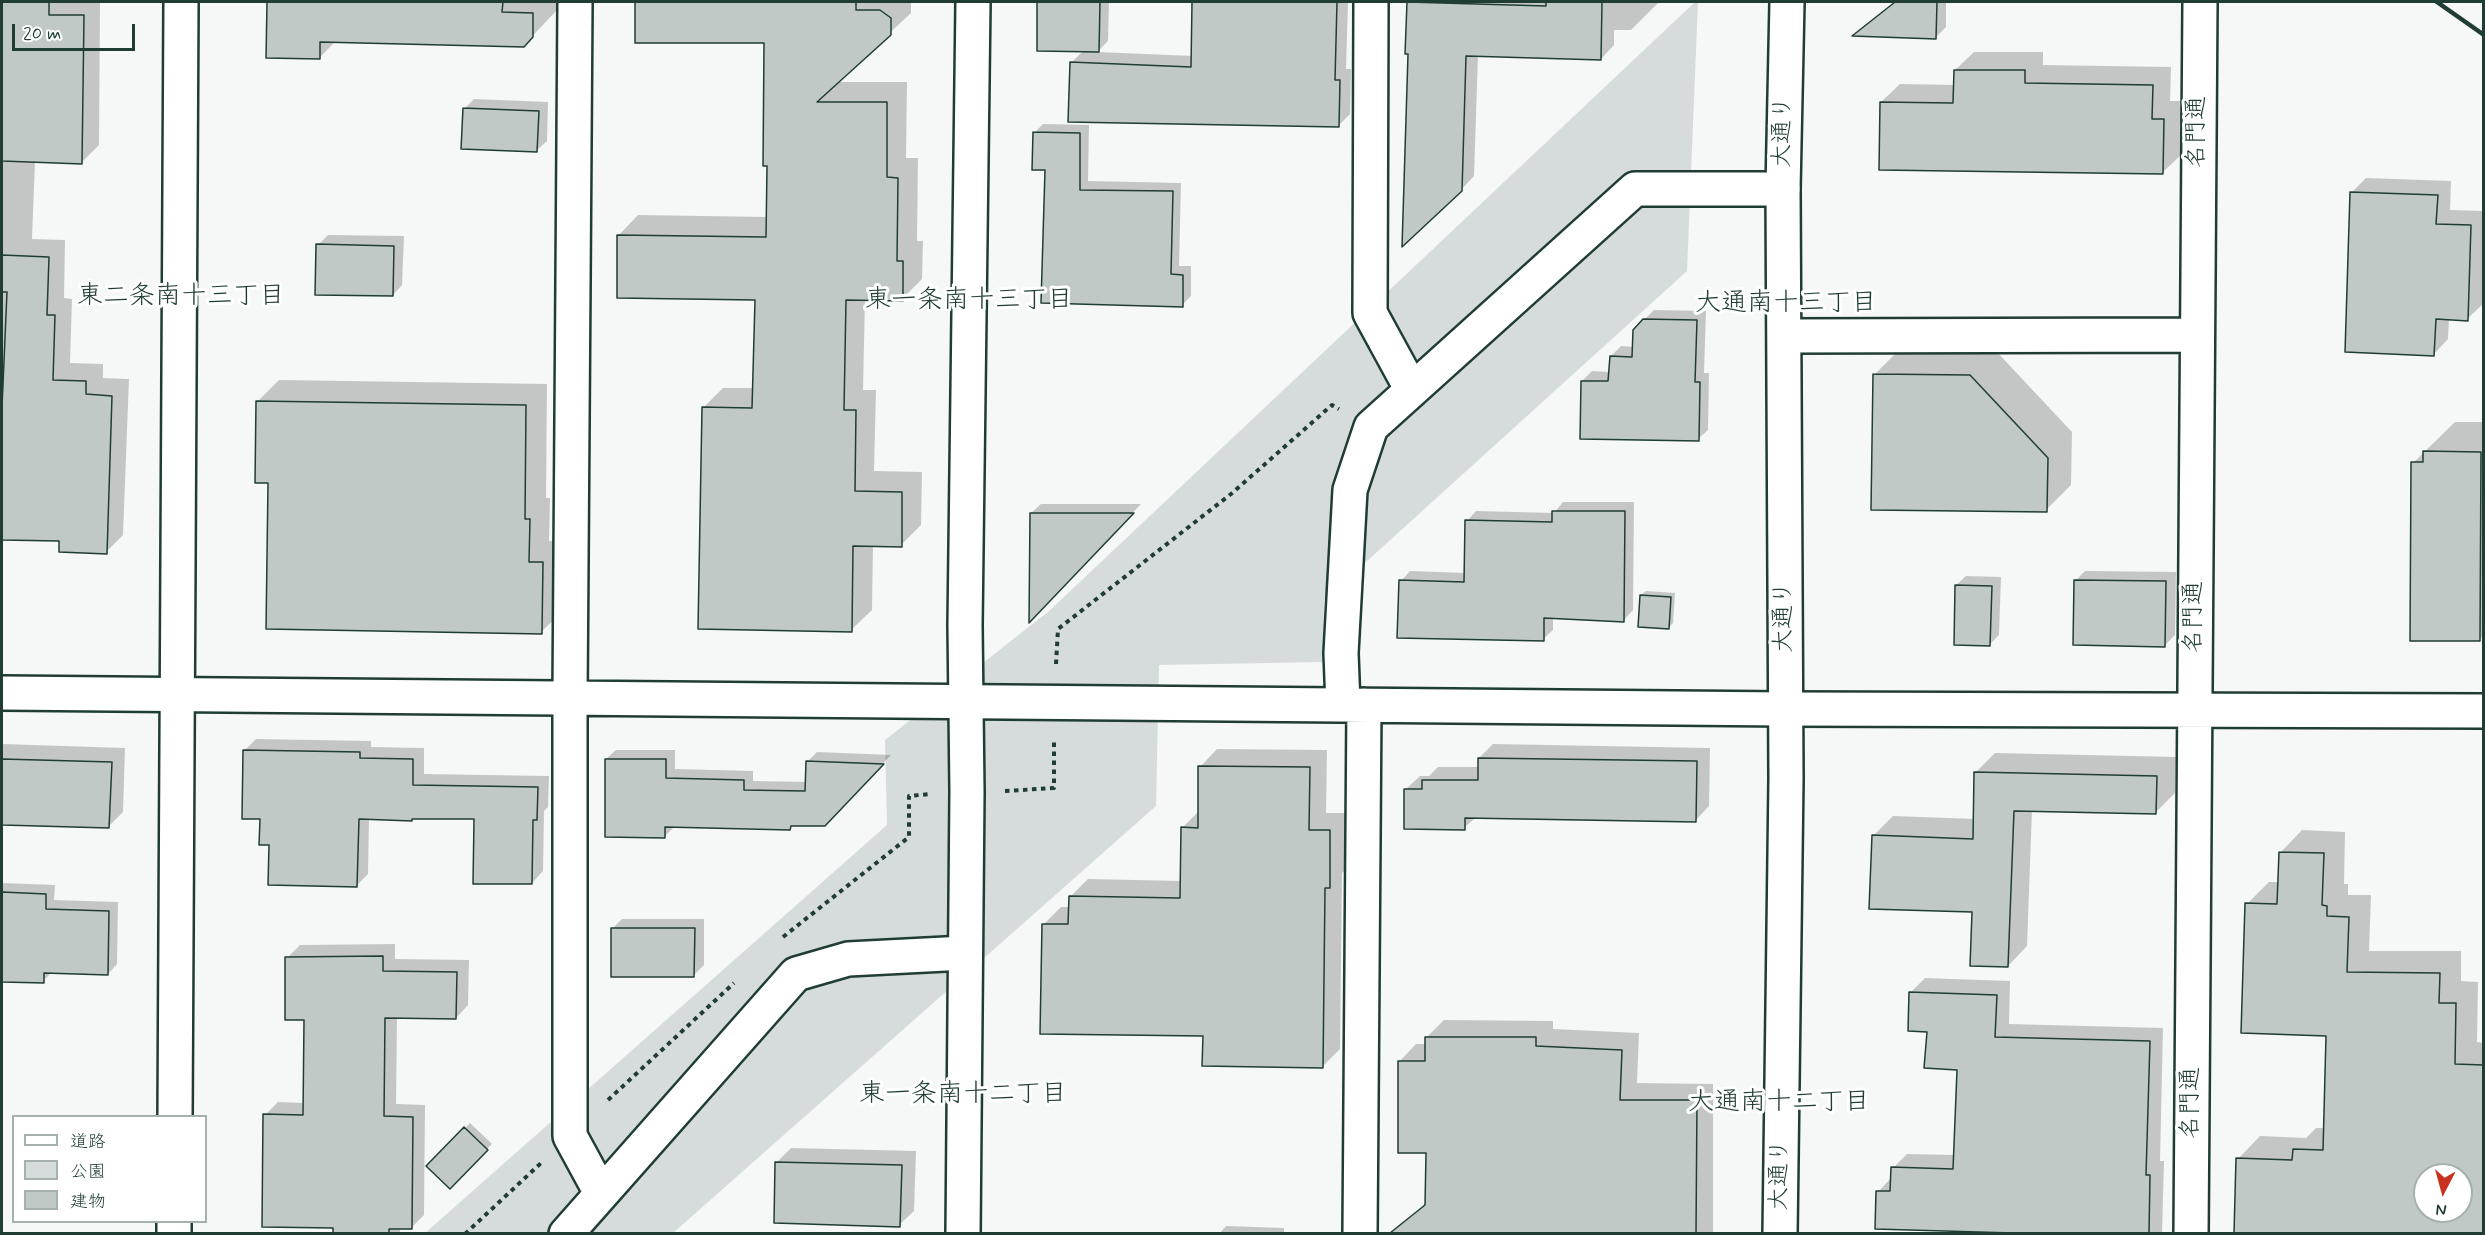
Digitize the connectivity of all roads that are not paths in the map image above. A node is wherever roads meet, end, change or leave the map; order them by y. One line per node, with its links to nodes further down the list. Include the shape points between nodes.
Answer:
1 (181, 2): 12 (main road)
2 (575, 2): 13 (main road)
3 (973, 2): 14 (main road)
4 (1371, 2): 10 (main road, via 1370,313)
5 (1787, 2): 7 (main road, 大通り)
6 (2199, 2): 8 (main road, 名門通)
7 (1783, 189): 9 (main road, 大通り); 10 (main road, via 1635,189)
8 (2197, 335): 9 (main road); 17 (main road, 名門通)
9 (1785, 336): 16 (main road, 大通り)
10 (1412, 390): 15 (main road, via 1371,427 1350,490 1341,653)
11 (2, 693): 12 (main road)
12 (177, 694): 13 (main road); 20 (main road)
13 (570, 697): 14 (main road); 21 (main road, via 570,1136)
14 (967, 701): 15 (main road); 19 (main road)
15 (1354, 705): 16 (main road); 24 (main road)
16 (1785, 709): 17 (main road); 25 (main road, 大通り)
17 (2194, 709): 18 (main road); 26 (main road, 名門通)
18 (2484, 711)
19 (965, 952): 21 (main road, via 848,959 796,974); 23 (main road)
20 (175, 1115)
21 (602, 1193): 22 (main road)
22 (566, 1233)
23 (963, 1233)
24 (1360, 1233)
25 (1780, 1233)
26 (2191, 1233)

